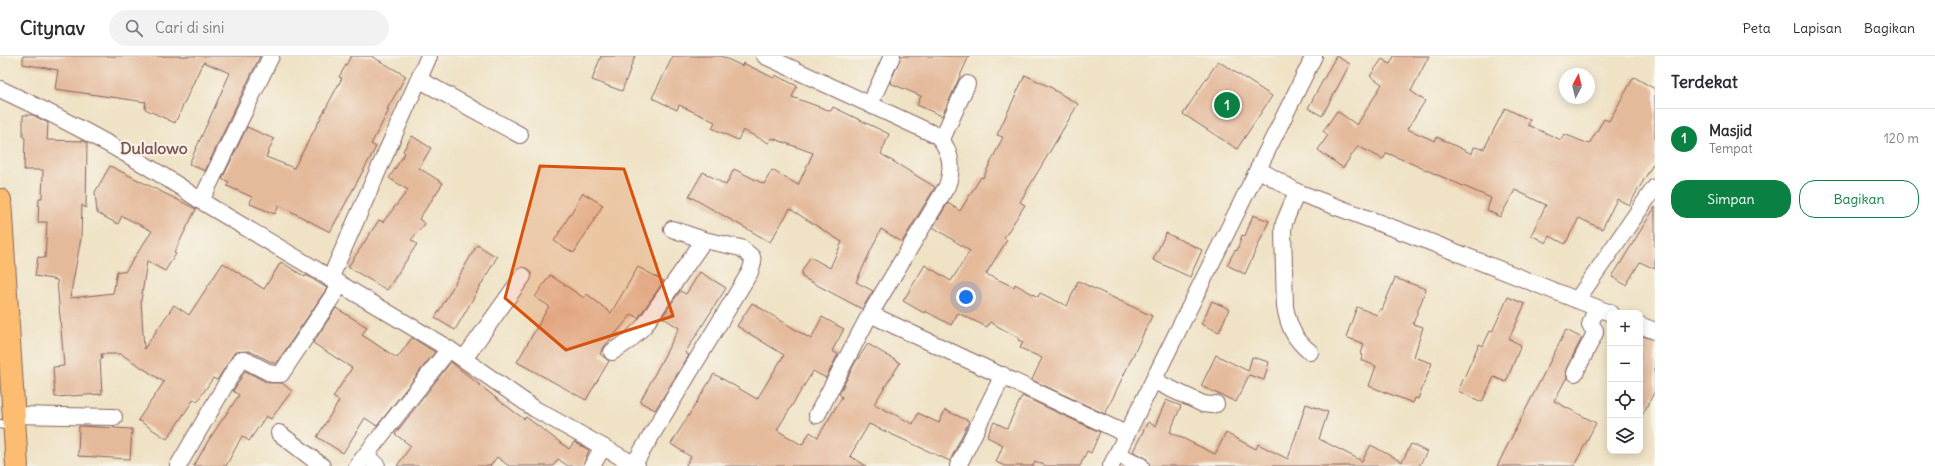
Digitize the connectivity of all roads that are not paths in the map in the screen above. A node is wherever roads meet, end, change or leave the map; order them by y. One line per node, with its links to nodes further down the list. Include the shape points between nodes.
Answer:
1 (271, 56): 16 (street)
2 (429, 56): 6 (street)
3 (765, 56): 9 (street)
4 (892, 56): 9 (street)
5 (1314, 56): 12 (street)
6 (420, 80): 10 (street); 20 (street)
7 (967, 84): 11 (street)
8 (0, 89): 16 (street, via 86,132 176,183)
9 (870, 104): 11 (street)
10 (520, 135)
11 (942, 140): 23 (street, via 949,152 951,165 947,186)
12 (1263, 171): 14 (street); 32 (street)
13 (1655, 187): 21 (street)
14 (1294, 190): 21 (street); 28 (street, via 1283,230 1285,307 1295,338)
15 (0, 200): 36 (highway)
16 (201, 201): 20 (street)
17 (672, 229): 18 (street)
18 (704, 240): 27 (street, via 644,326 630,340); 42 (street, via 741,248 752,257 750,272)
19 (523, 276): 29 (street)
20 (335, 282): 26 (street); 44 (street, via 281,374 272,374 240,360)
21 (1577, 300): 22 (street)
22 (1603, 311): 30 (street, via 1590,325 1595,333)
23 (870, 314): 31 (street); 34 (street)
24 (1643, 326): 25 (street)
25 (1655, 331)
26 (449, 349): 29 (street); 41 (street)
27 (612, 352)
28 (1310, 352)
29 (464, 359): 39 (street, via 535,409)
30 (1574, 373)
31 (1003, 375): 38 (street); 47 (street)
32 (1154, 381): 33 (street, via 1203,404); 38 (street)
33 (1216, 404)
34 (817, 415)
35 (114, 417): 36 (street)
36 (10, 422): 43 (highway)
37 (279, 433): 45 (street)
38 (1126, 434): 40 (street)
39 (602, 446): 42 (street); 46 (street)
40 (1114, 460): 48 (street)
41 (366, 462)
42 (636, 465)
43 (17, 466)
44 (178, 466)
45 (322, 466)
46 (592, 466)
47 (958, 466)
48 (1141, 466)

